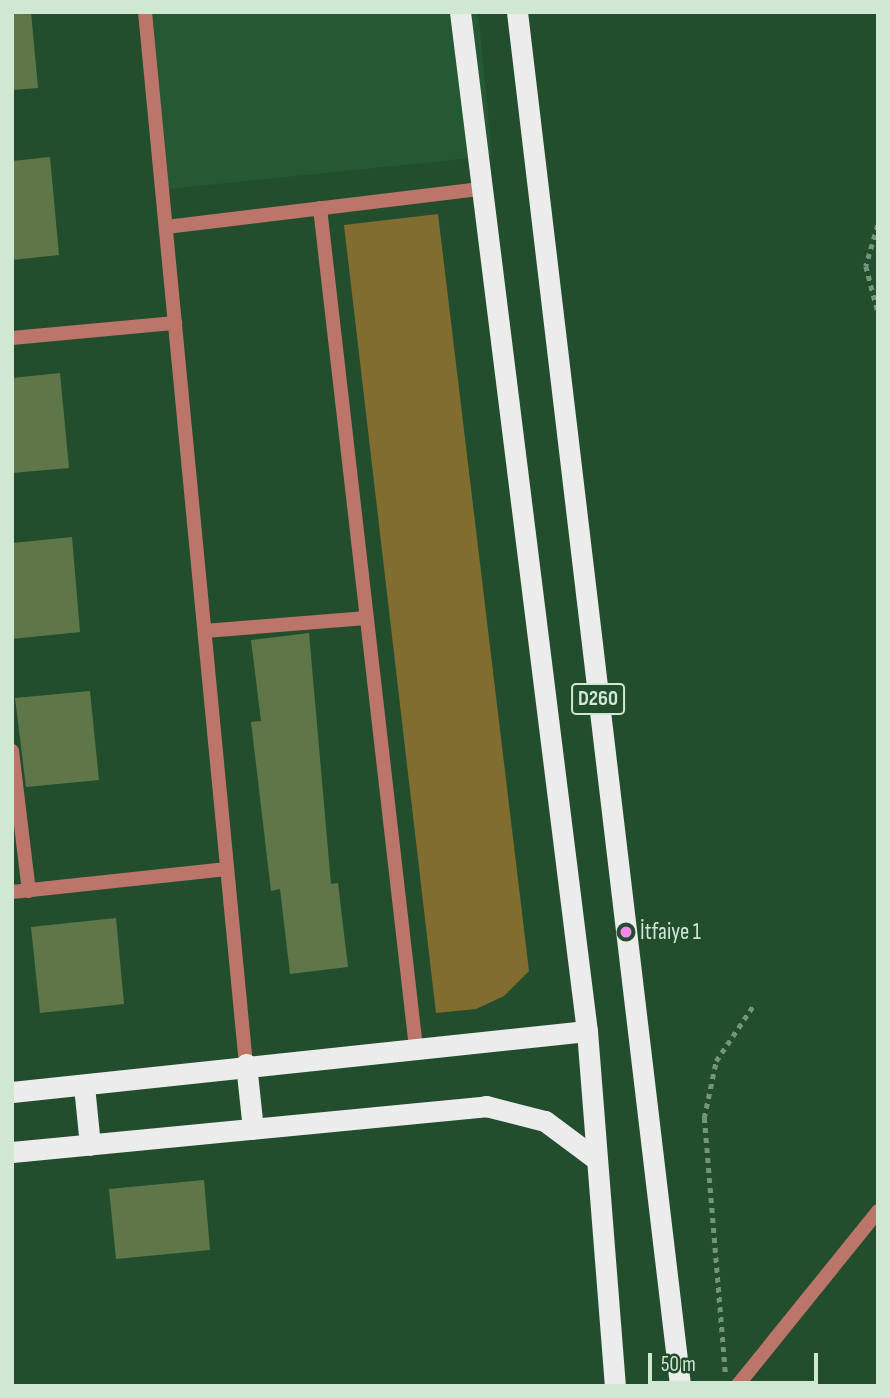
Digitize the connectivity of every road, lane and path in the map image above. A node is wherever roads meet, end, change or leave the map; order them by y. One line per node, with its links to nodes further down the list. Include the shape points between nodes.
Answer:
1 (145, 12): 7 (street)
2 (460, 12): 4 (highway, D260)
3 (517, 12): 29 (highway, D260)
4 (481, 189): 5 (street); 18 (highway, D260)
5 (320, 208): 7 (street); 11 (street)
6 (878, 225): 8 (path, via 866,266)
7 (166, 227): 9 (street)
8 (878, 312)
9 (175, 323): 10 (street); 12 (street)
10 (12, 338)
11 (366, 618): 12 (street); 19 (street)
12 (205, 631): 14 (street)
13 (12, 751): 15 (street)
14 (227, 869): 15 (street); 20 (street)
15 (29, 891): 16 (street)
16 (12, 892)
17 (755, 1003): 30 (path, via 716,1061 704,1118)
18 (587, 1031): 19 (highway); 26 (highway, D260)
19 (415, 1048): 20 (highway)
20 (246, 1064): 21 (highway); 23 (highway)
21 (84, 1086): 22 (highway); 24 (highway)
22 (12, 1092)
23 (253, 1129): 24 (highway); 26 (highway, via 486,1106 545,1121)
24 (90, 1145): 25 (highway)
25 (12, 1152)
26 (596, 1159): 28 (highway, D260)
27 (878, 1211): 31 (street)
28 (615, 1386)
29 (680, 1386)
30 (727, 1386)
31 (737, 1386)

